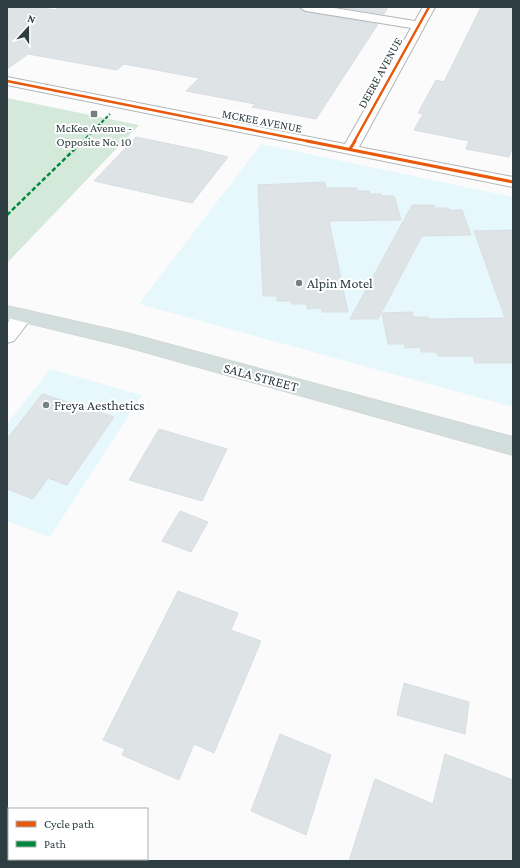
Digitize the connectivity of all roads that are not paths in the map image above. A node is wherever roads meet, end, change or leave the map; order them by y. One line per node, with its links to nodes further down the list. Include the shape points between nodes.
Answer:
1 (306, 7): 3 (street)
2 (429, 7): 3 (street, DEERE AVENUE)
3 (418, 25): 5 (street, DEERE AVENUE)
4 (7, 81): 5 (street, MCKEE AVENUE)
5 (350, 149): 6 (street, MCKEE AVENUE)
6 (513, 182)
7 (15, 314): 8 (street); 9 (highway, SALA STREET, via 127,340)
8 (7, 336)
9 (513, 446)

